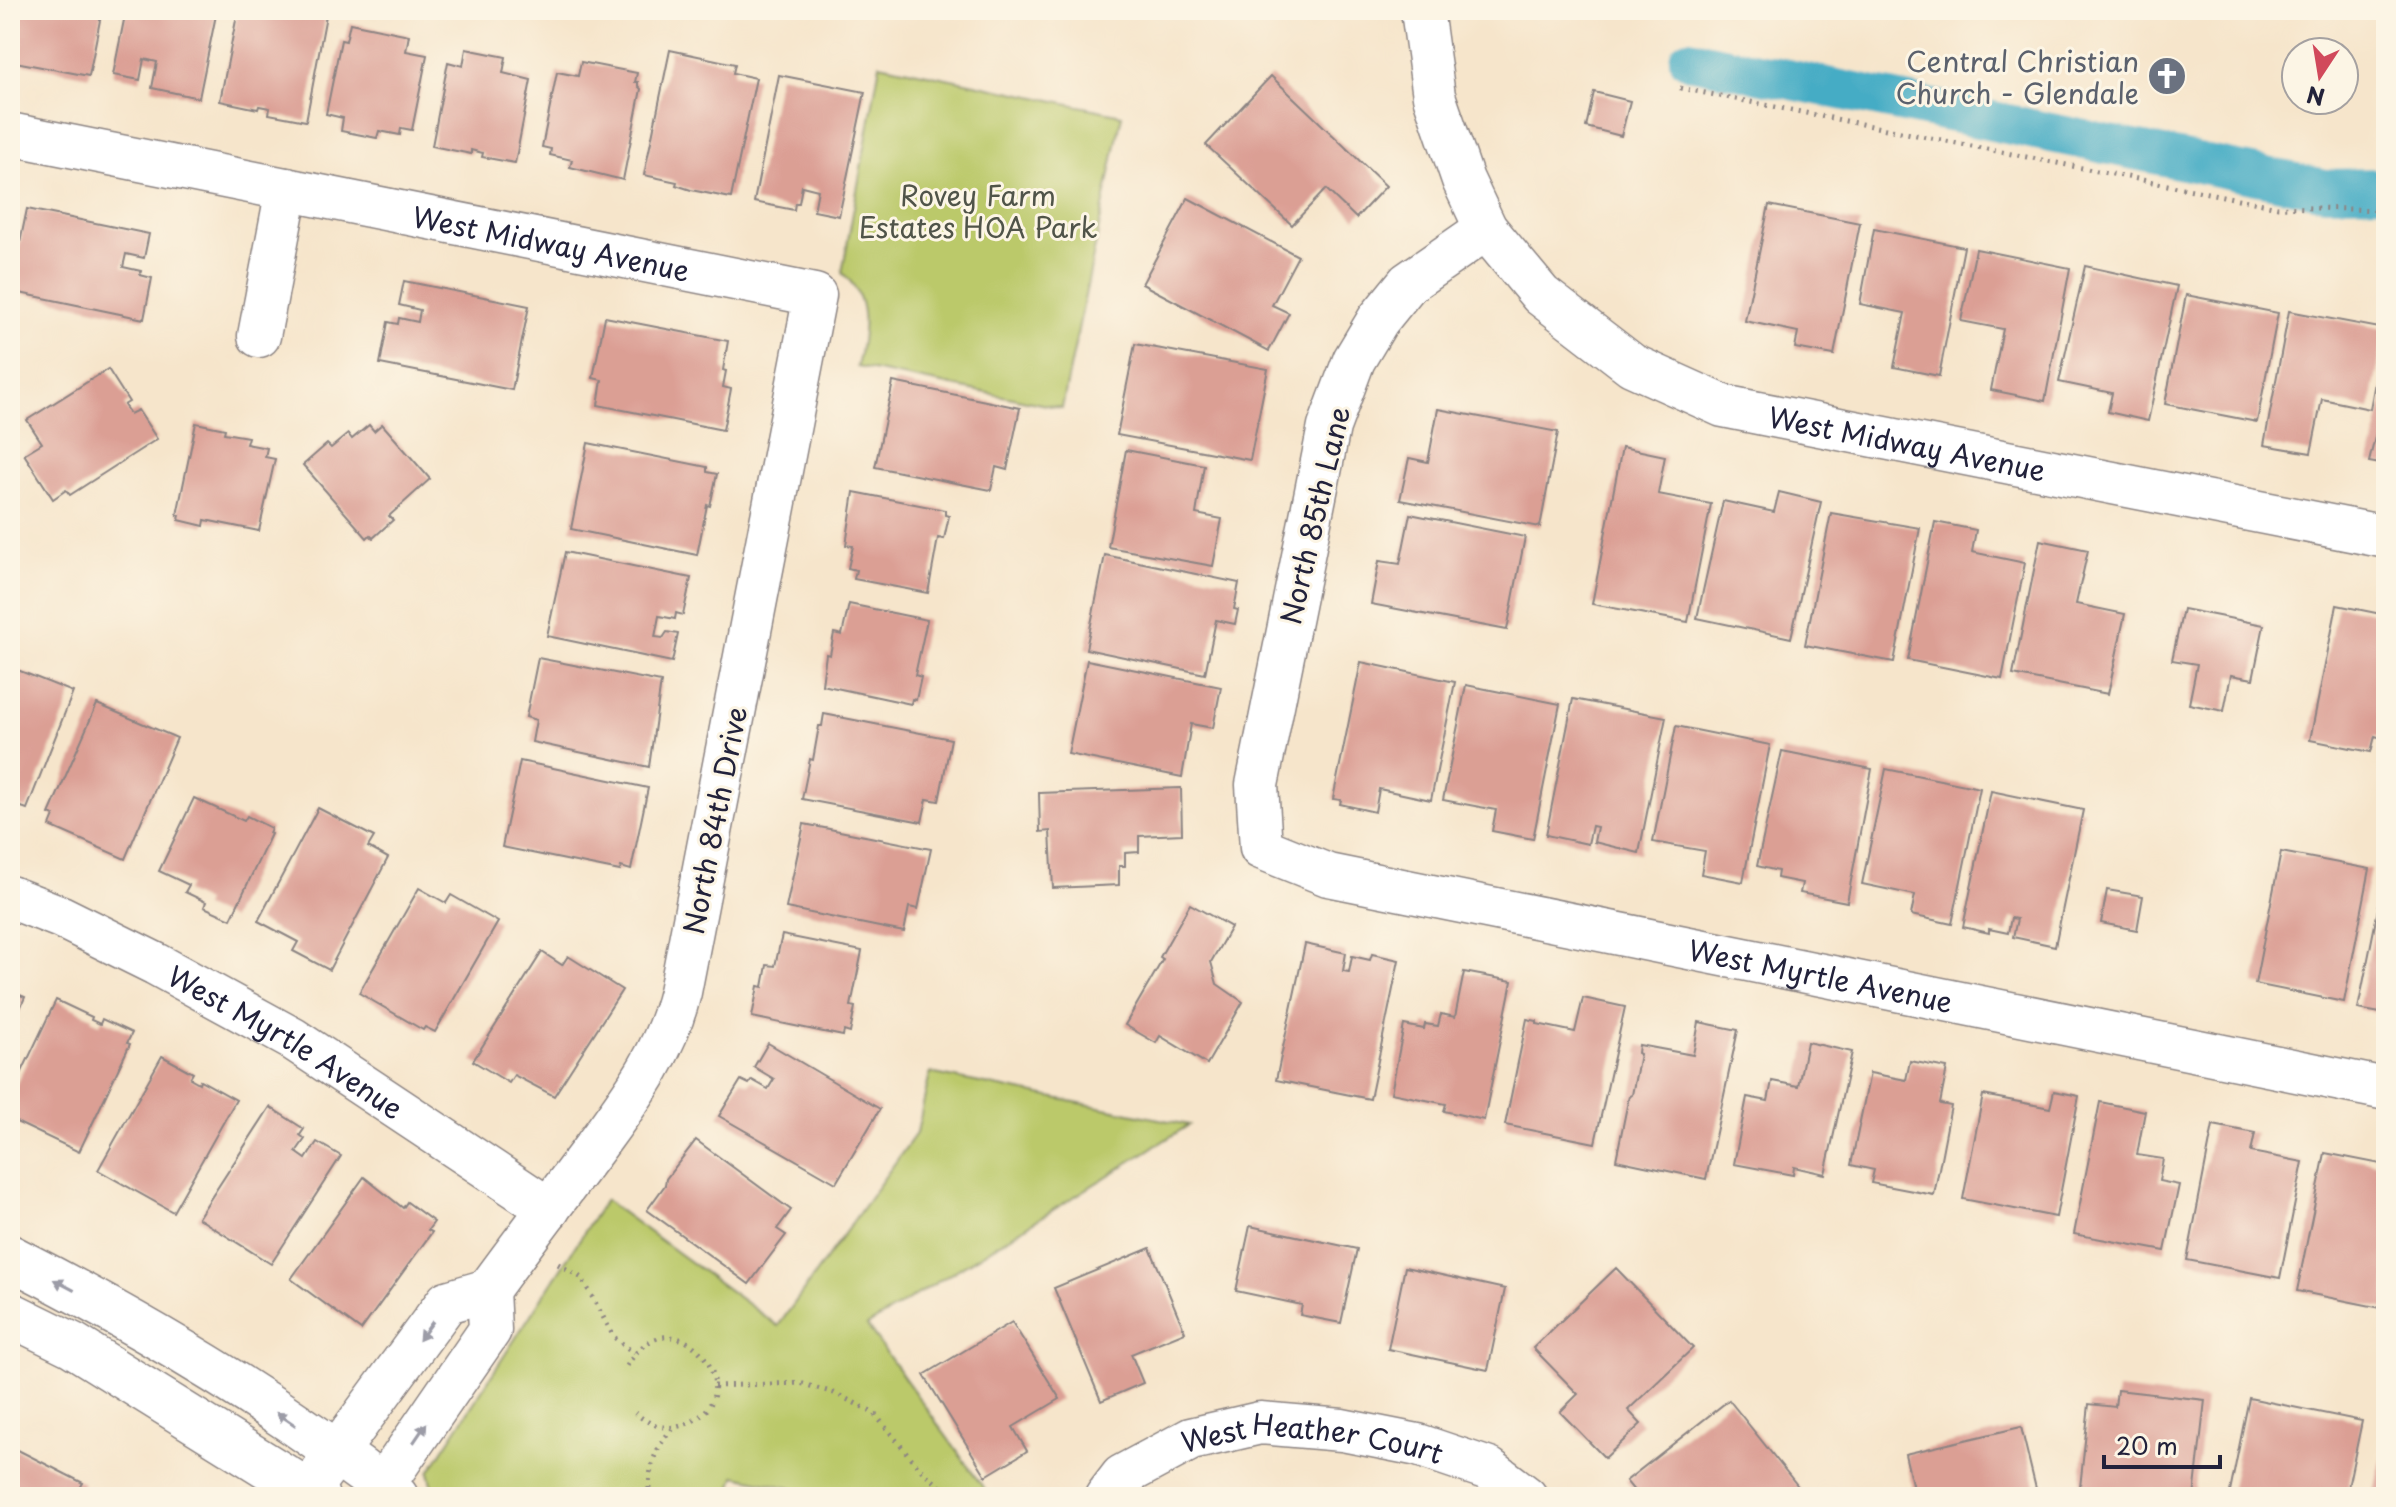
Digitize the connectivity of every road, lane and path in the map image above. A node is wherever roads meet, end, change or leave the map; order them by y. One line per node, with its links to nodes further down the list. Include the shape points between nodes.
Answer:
1 (1422, 10): 6 (street, via 1434,96)
2 (1680, 88): 5 (path, via 2278,207)
3 (10, 134): 4 (street, West Midway Avenue)
4 (287, 189): 7 (street, West Midway Avenue); 8 (street)
5 (2386, 210)
6 (1486, 229): 9 (street, West Midway Avenue, via 1541,295 1632,365 1723,406); 10 (street, North 85th Lane, via 1408,283 1378,320 1354,360 1329,427 1257,785)
7 (815, 295): 13 (street, North 84th Drive, via 673,1022 639,1087)
8 (259, 336)
9 (2386, 537)
10 (1261, 848): 12 (street, West Myrtle Avenue, via 1328,875)
11 (10, 897): 13 (street, West Myrtle Avenue, via 156,964 293,1039)
12 (2386, 1089)
13 (549, 1209): 14 (street, North 84th Drive)
14 (523, 1242): 16 (street, North 84th Drive); 18 (path, via 582,1278 614,1337)
15 (10, 1257): 23 (street, one-way to 15, via 191,1358)
16 (488, 1290): 23 (street, one-way to 23, via 447,1302); 25 (street, one-way to 16, via 490,1330)
17 (10, 1314): 24 (street, via 73,1345)
18 (634, 1353): 19 (path); 20 (path, via 659,1338 687,1341 709,1361)
19 (627, 1366)
20 (714, 1386): 22 (path, via 701,1415); 27 (path, via 800,1383 834,1393 873,1412 920,1469)
21 (635, 1413): 22 (path, via 646,1422)
22 (674, 1428): 26 (path, via 655,1455)
23 (338, 1453): 24 (street); 25 (street)
24 (312, 1494)
25 (385, 1494)
26 (649, 1497)
27 (952, 1497)
28 (1106, 1497): 29 (street, West Heather Court, via 1122,1476 1191,1439 1260,1423 1342,1430 1418,1445 1489,1469)
29 (1526, 1497)

